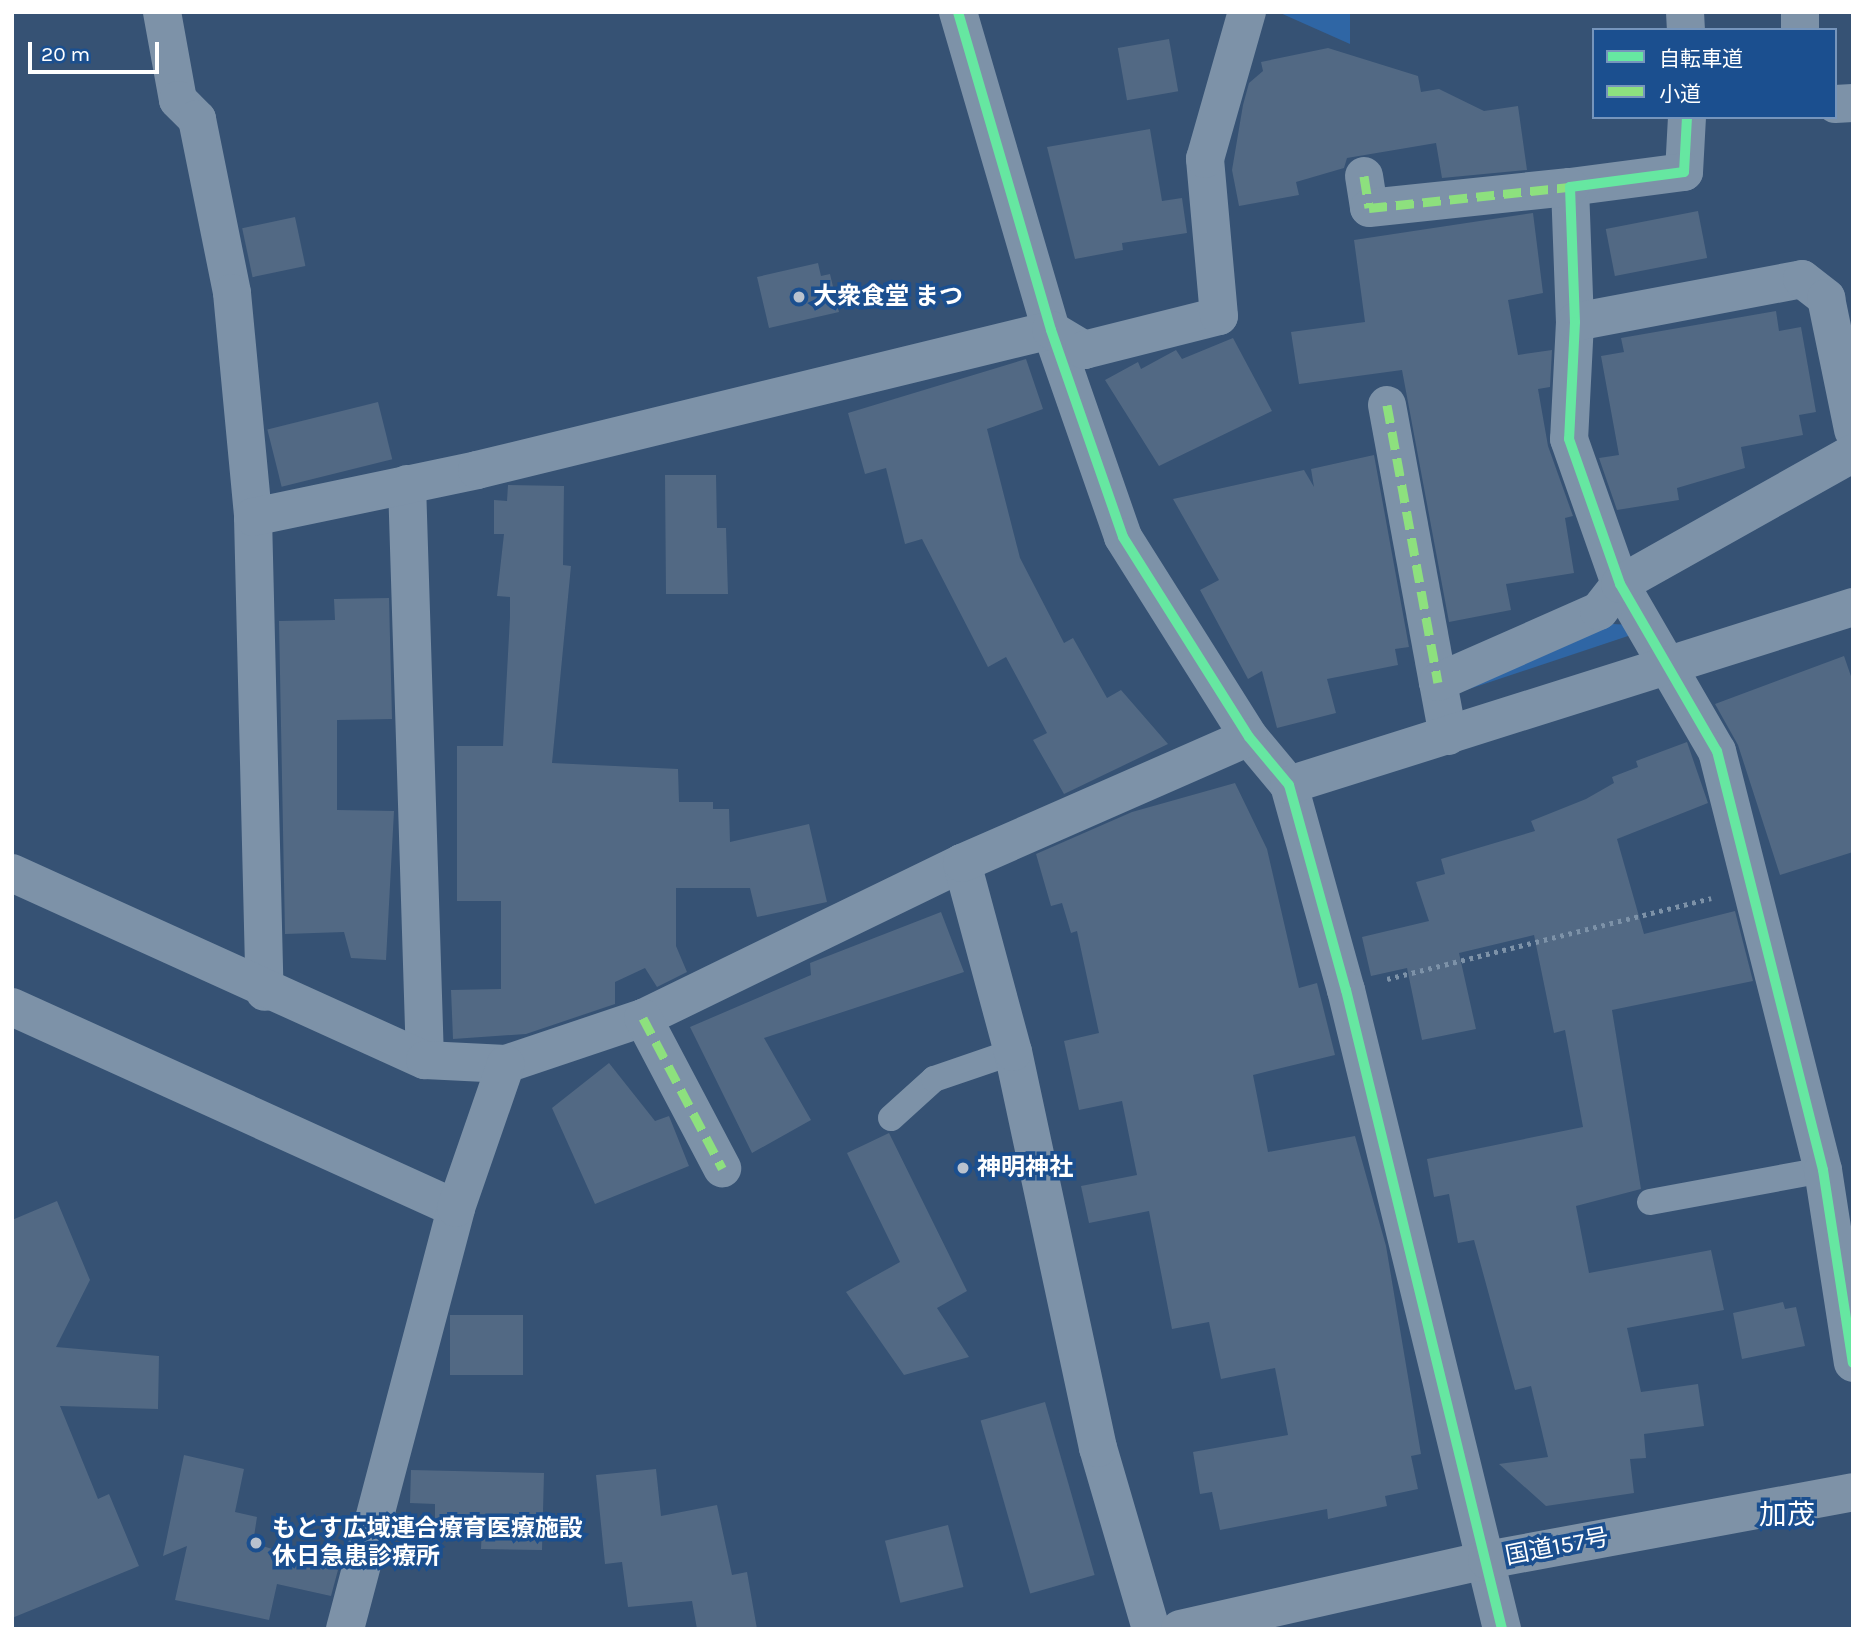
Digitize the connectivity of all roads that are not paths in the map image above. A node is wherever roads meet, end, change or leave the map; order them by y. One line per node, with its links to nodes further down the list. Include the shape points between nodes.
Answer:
1 (162, 12): 13 (street, via 178,100 197,119 232,293)
2 (958, 12): 8 (street)
3 (1247, 12): 8 (street, via 1205,159 1219,316 1084,350)
4 (1687, 119): 6 (street, via 1684,172)
5 (1364, 176): 6 (street, via 1369,208)
6 (1570, 187): 7 (street)
7 (1575, 322): 10 (street, via 1802,279 1826,298); 14 (street, via 1569,439)
8 (1051, 330): 12 (street); 19 (street, via 1123,537)
9 (1387, 405): 17 (street)
10 (1853, 430)
11 (1853, 453): 14 (street)
12 (407, 484): 13 (street); 27 (street)
13 (253, 517): 23 (street)
14 (1620, 583): 16 (street); 17 (street, via 1599,611)
15 (1853, 607): 16 (street)
16 (1668, 667): 18 (street); 31 (street, via 1717,751)
17 (1438, 682): 18 (street)
18 (1448, 736): 20 (street)
19 (1249, 737): 20 (street); 21 (street)
20 (1289, 785): 36 (street, via 1346,990)
21 (962, 863): 25 (street); 26 (street)
22 (12, 873): 23 (street)
23 (265, 992): 27 (street)
24 (12, 1007): 33 (street)
25 (643, 1018): 28 (street); 30 (street)
26 (1013, 1052): 29 (lane, via 934,1079); 38 (street, via 1097,1448)
27 (425, 1060): 28 (street)
28 (506, 1064): 33 (street)
29 (891, 1118)
30 (722, 1168)
31 (1822, 1170): 32 (lane); 34 (street)
32 (1650, 1202)
33 (456, 1208): 37 (street)
34 (1853, 1363)
35 (1853, 1492): 36 (highway, 国道157号)
36 (1487, 1560): 39 (highway, 国道157号); 40 (street)
37 (345, 1629)
38 (1151, 1629)
39 (1180, 1629)
40 (1502, 1629)

